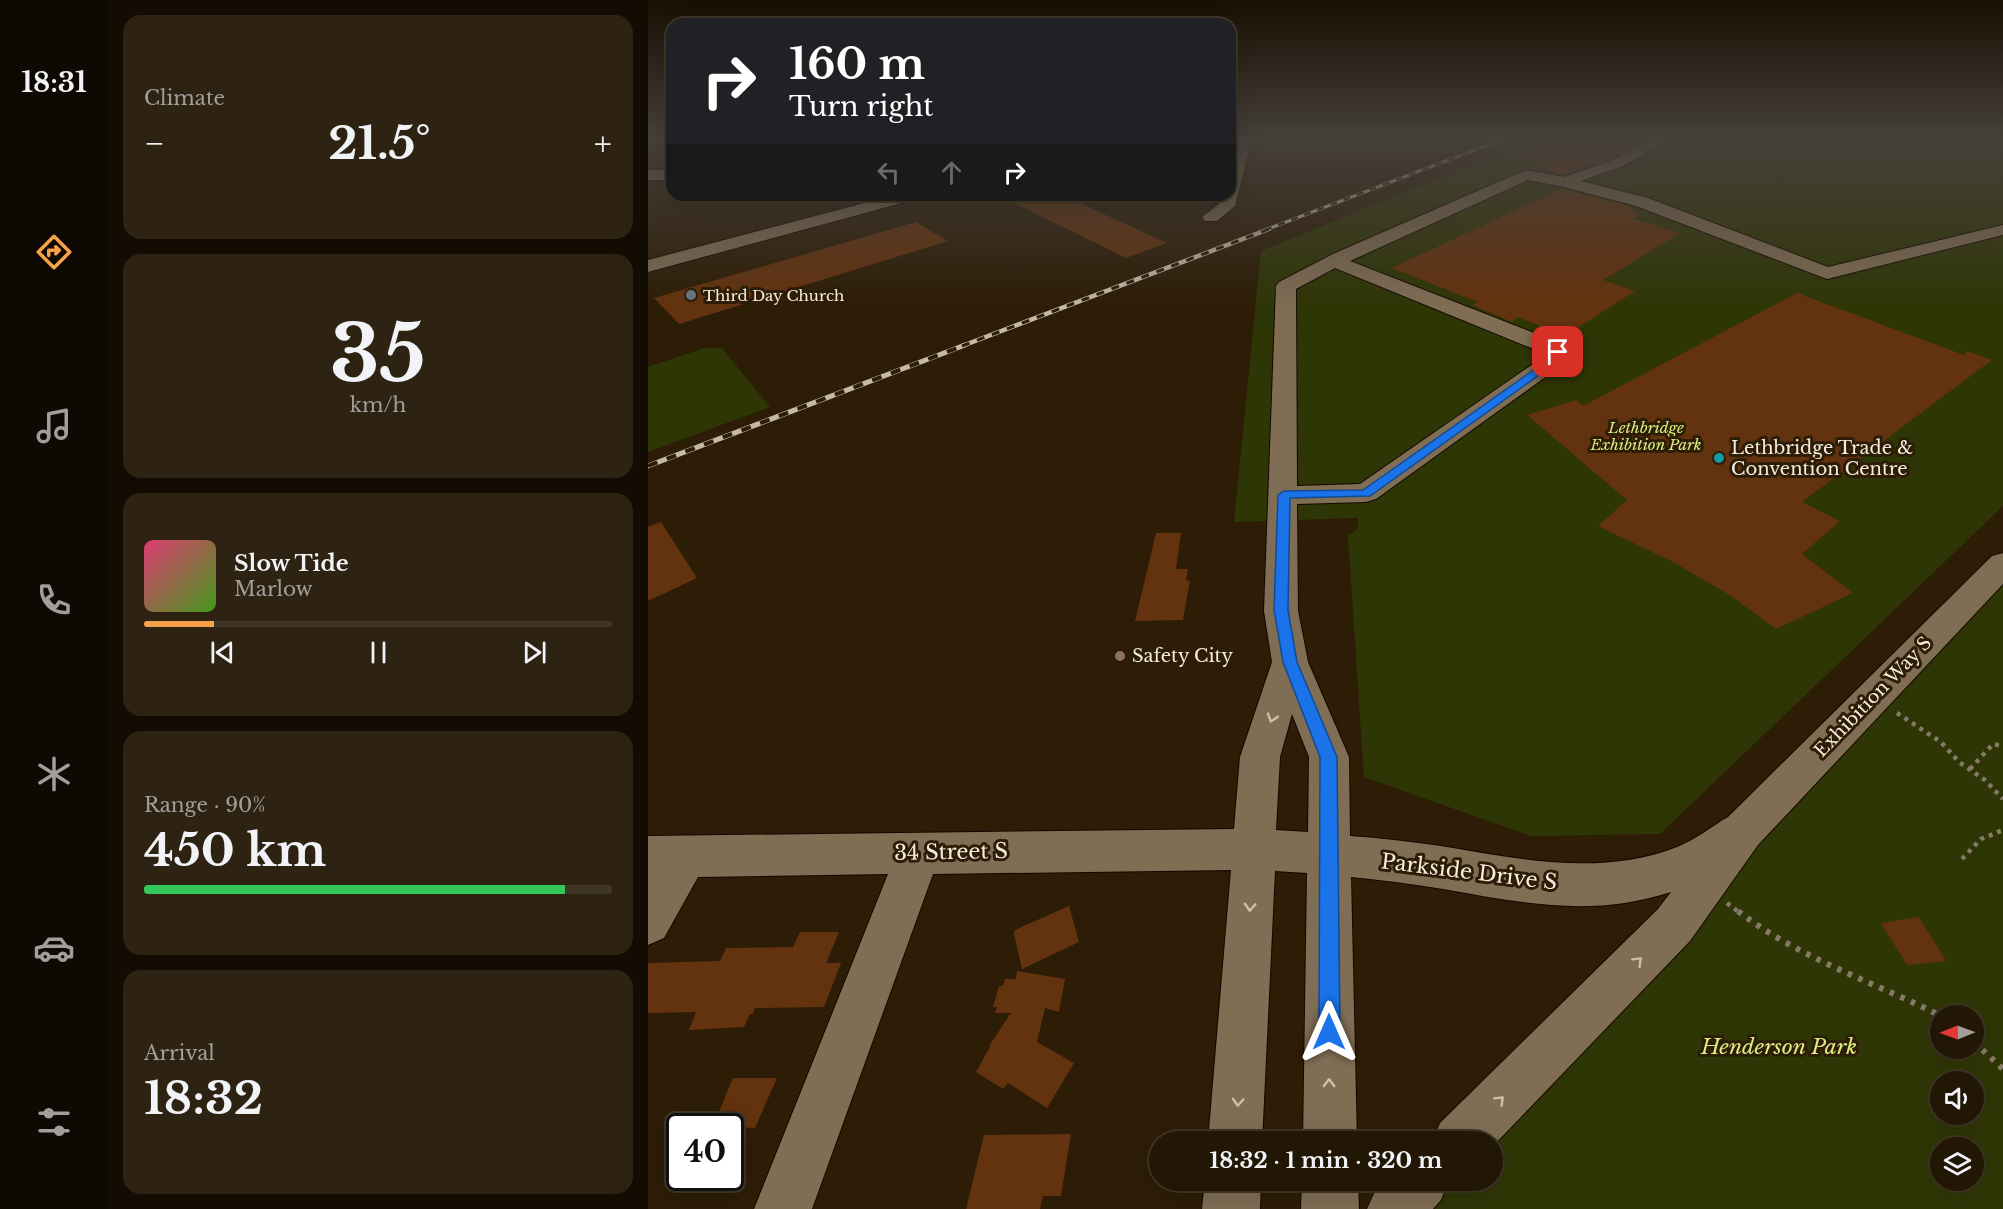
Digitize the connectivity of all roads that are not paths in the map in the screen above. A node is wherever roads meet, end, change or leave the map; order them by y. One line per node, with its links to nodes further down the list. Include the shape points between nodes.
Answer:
1 (1483, 194): 7 (street)
2 (1613, 194): 6 (street, via 1827,273)
3 (892, 201): 8 (street)
4 (1228, 201): 5 (street)
5 (1210, 217)
6 (2003, 230)
7 (1334, 261): 9 (street, via 1286,286); 9 (street, via 1549,347 1558,352 1557,358 1366,493)
8 (648, 266)
9 (1284, 504): 11 (street, via 1281,610)
10 (2003, 564): 12 (street, Exhibition Way S)
11 (1290, 662): 13 (street, one-way to 13, via 1260,757); 15 (street, via 1329,757)
12 (1743, 831): 15 (street, Parkside Drive S, via 1694,862 1666,872 1636,880 1589,884 1542,884); 20 (street, one-way to 12, via 1674,925)
13 (1253, 849): 14 (street, 34 Street S); 15 (street, Parkside Drive S); 18 (street, one-way to 18)
14 (919, 852): 16 (street, 34 Street S); 24 (street)
15 (1328, 854): 19 (street, one-way to 15)
16 (667, 857): 17 (street)
17 (648, 922)
18 (1236, 1131)
19 (1330, 1131)
20 (1470, 1131)
21 (1232, 1191): 25 (street)
22 (1330, 1191): 26 (street)
23 (1412, 1191): 27 (street)
24 (783, 1209)
25 (1231, 1209)
26 (1330, 1209)
27 (1396, 1209)

